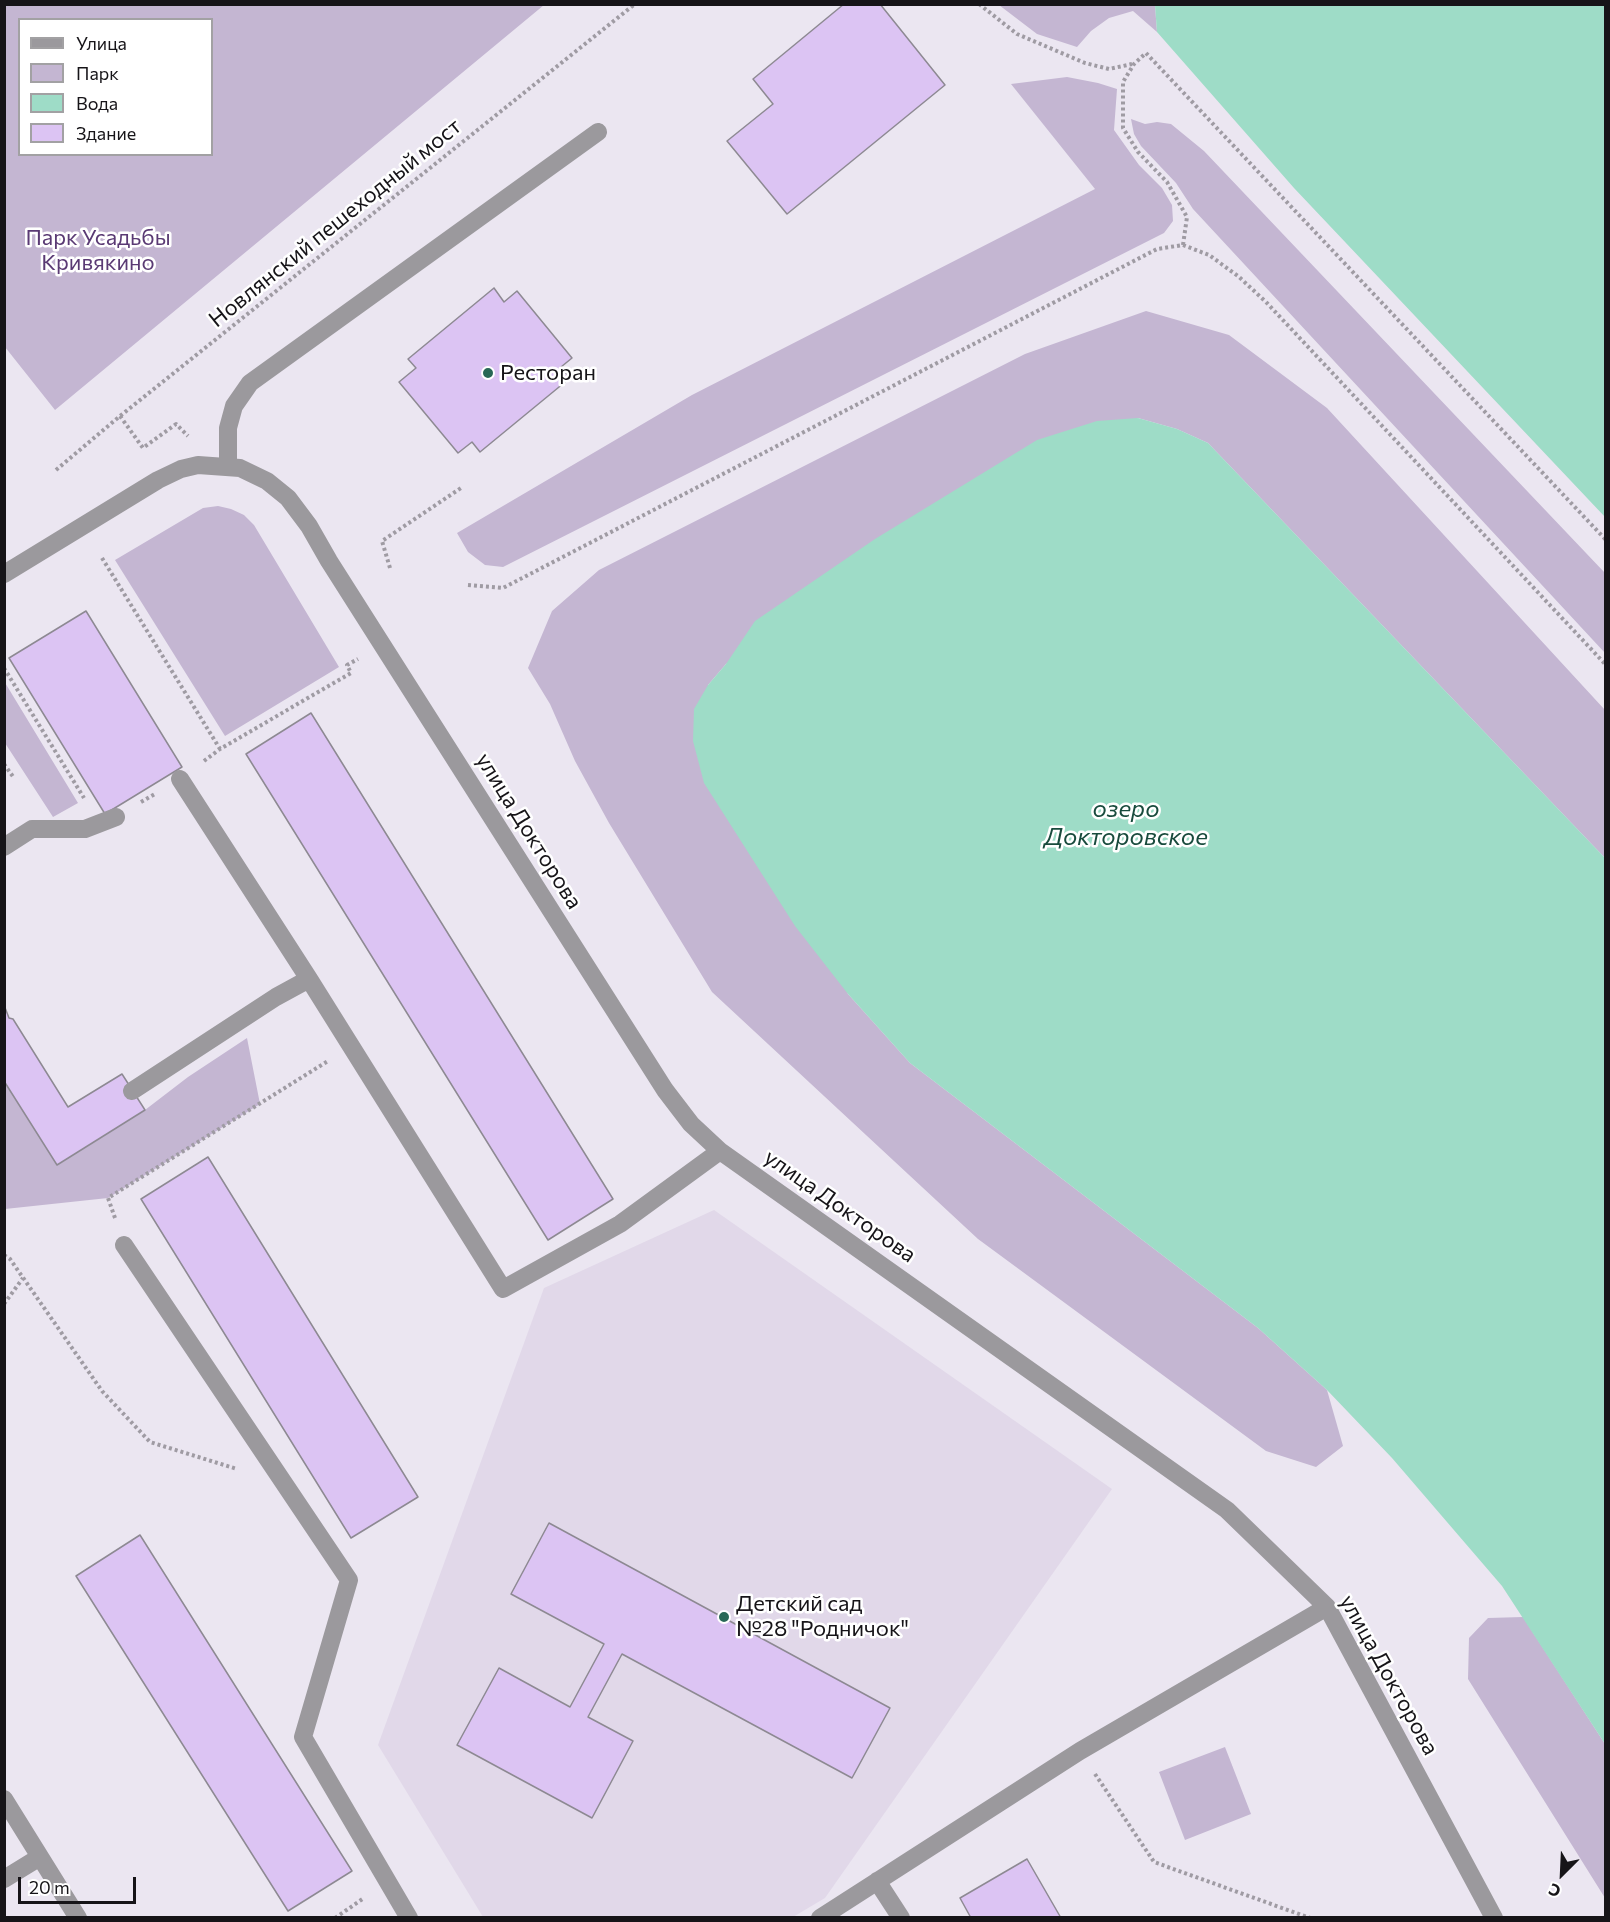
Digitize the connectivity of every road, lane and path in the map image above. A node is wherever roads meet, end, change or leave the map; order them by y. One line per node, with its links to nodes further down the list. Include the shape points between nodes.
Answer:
1 (635, 4): 6 (path, Новлянский пешеходный мост)
2 (979, 4): 3 (path, via 1017,34 1085,63 1109,69)
3 (1134, 64): 5 (path, via 1123,82 1123,128 1138,152 1167,182 1187,217); 11 (path, via 1146,52)
4 (598, 132): 8 (street, via 250,383 234,406 228,428)
5 (1183, 245): 15 (path, via 1157,249 503,588); 17 (path, via 1209,255 1259,296)
6 (120, 416): 7 (path, via 143,448); 9 (path, Новлянский пешеходный мост)
7 (176, 424)
8 (228, 466): 14 (street, улица Докторова, via 198,465 158,480); 16 (street, улица Докторова, via 267,481 288,498)
9 (56, 470)
10 (461, 488): 13 (path, via 382,541)
11 (1605, 540)
12 (102, 558): 19 (path)
13 (390, 568)
14 (4, 574)
15 (468, 585)
16 (382, 645): 19 (path, via 347,665 351,673); 28 (street, улица Докторова, via 665,1090 691,1124)
17 (1605, 665)
18 (4, 668): 23 (path)
19 (220, 749): 22 (path)
20 (4, 764): 21 (path)
21 (14, 778)
22 (180, 779): 23 (path); 25 (street)
23 (107, 820): 24 (street, via 85,829 32,829)
24 (4, 847)
25 (309, 979): 26 (street); 27 (street)
26 (352, 1047): 28 (street, via 503,1289 620,1224); 29 (path, via 108,1198)
27 (132, 1091)
28 (720, 1151): 34 (street, улица Докторова, via 1227,1510)
29 (124, 1245): 33 (street)
30 (4, 1255): 31 (path)
31 (23, 1278): 32 (path); 33 (path, via 102,1391 150,1442)
32 (4, 1305)
33 (284, 1484): 41 (street, via 349,1580 303,1737)
34 (1327, 1606): 35 (street); 45 (street, улица Докторова)
35 (1080, 1750): 39 (street); 44 (path, via 1154,1862)
36 (4, 1799): 37 (street)
37 (40, 1857): 38 (street); 40 (street)
38 (4, 1879)
39 (877, 1881): 42 (street); 43 (street)
40 (78, 1917)
41 (409, 1917)
42 (820, 1917)
43 (901, 1917)
44 (1310, 1917)
45 (1494, 1917)

